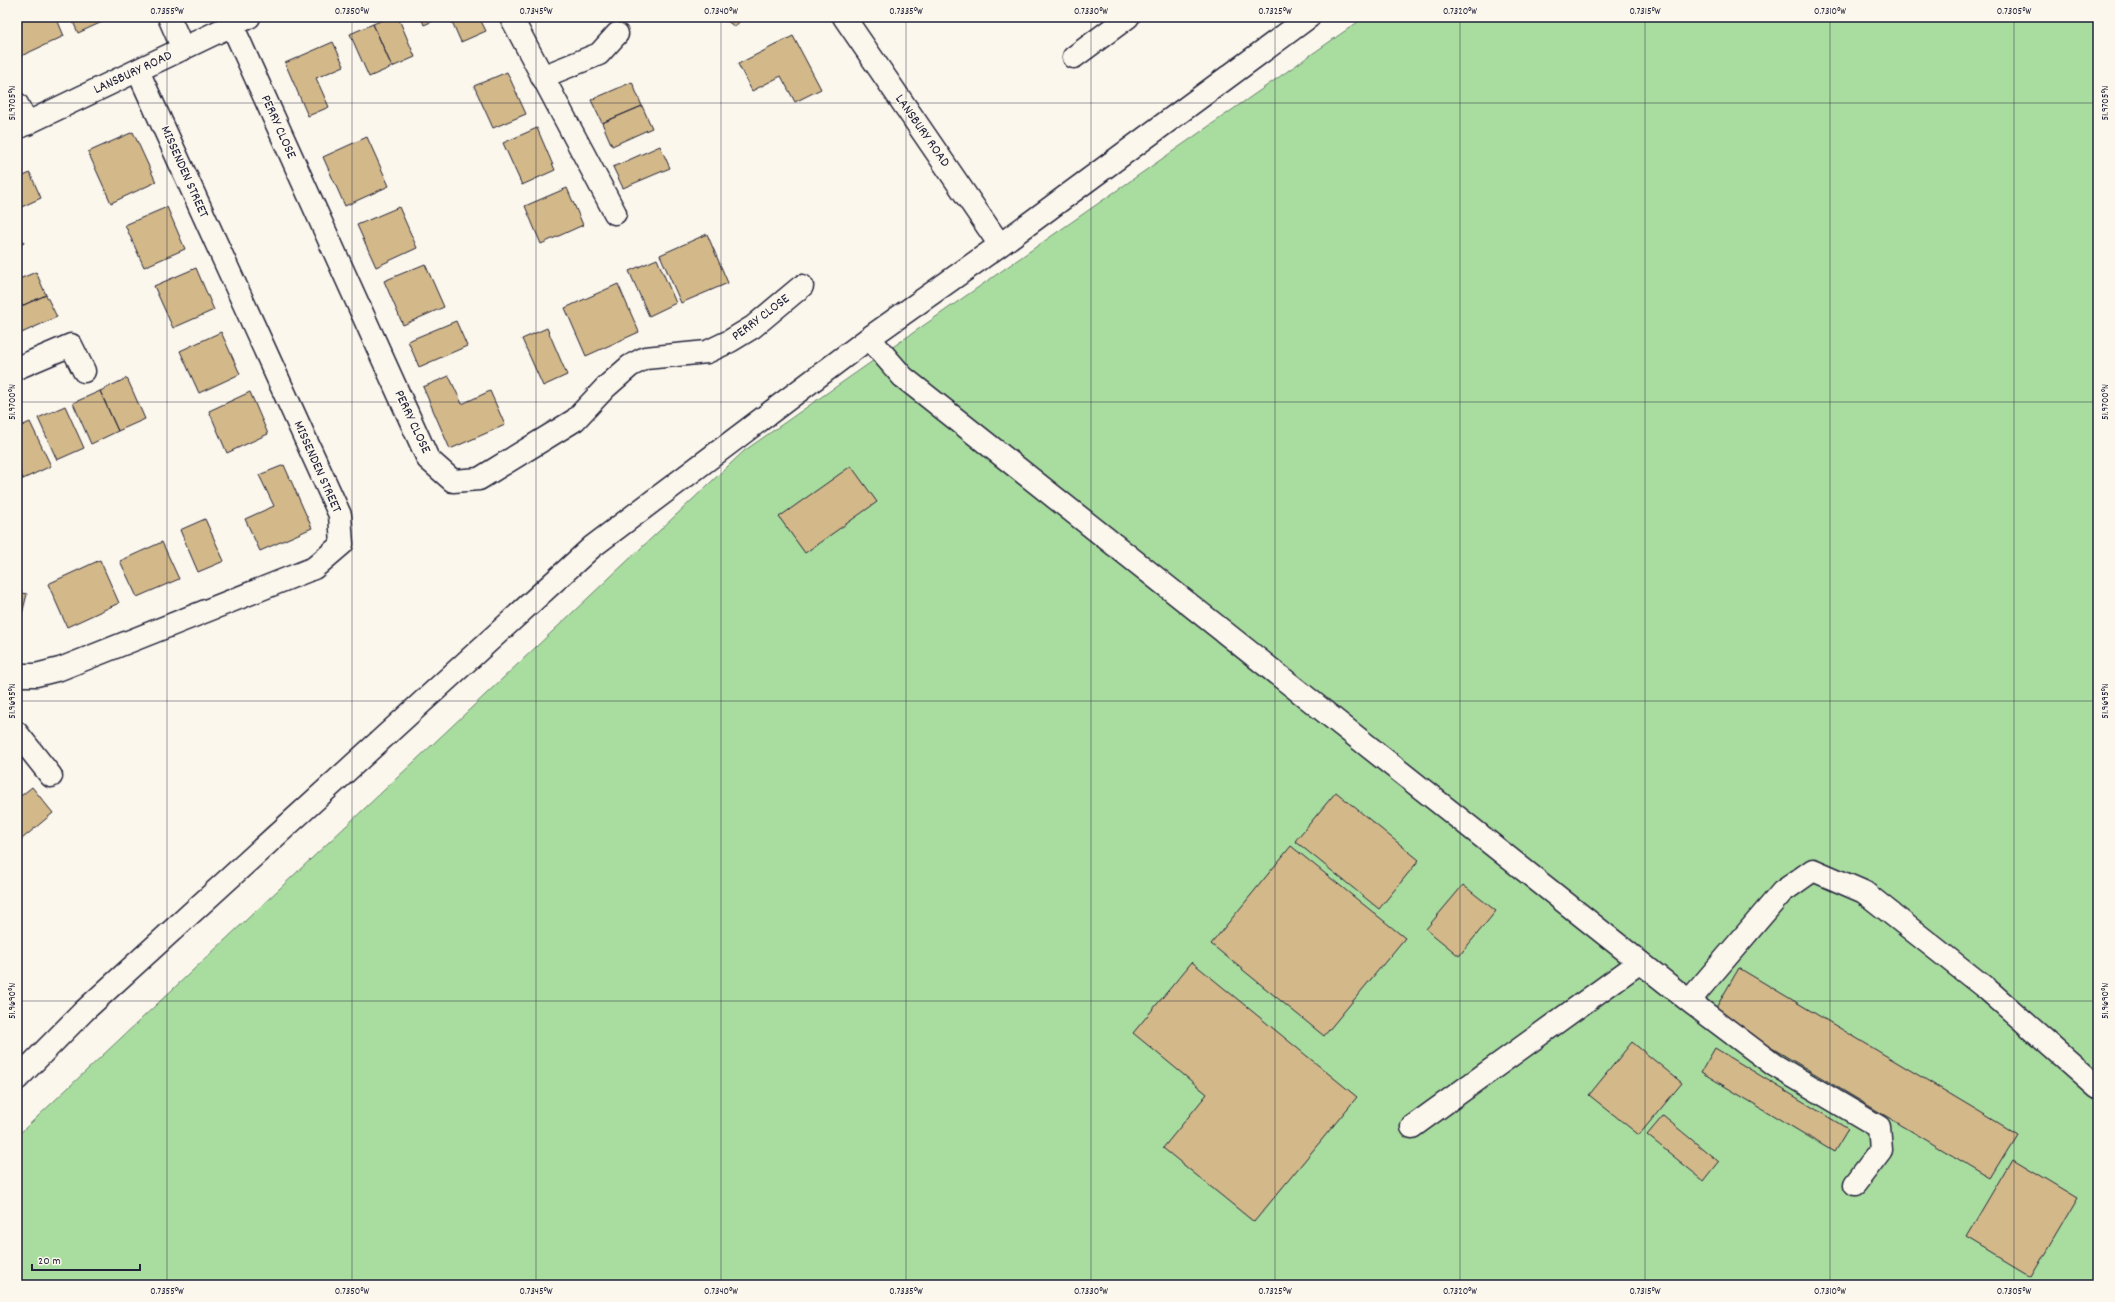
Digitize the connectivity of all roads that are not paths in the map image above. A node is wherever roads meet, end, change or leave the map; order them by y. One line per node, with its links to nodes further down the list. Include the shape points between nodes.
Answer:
1 (169, 17): 8 (street)
2 (511, 17): 11 (street)
3 (844, 17): 15 (street, LANSBURY ROAD)
4 (1128, 17): 9 (street)
5 (1309, 17): 15 (street)
6 (241, 21): 8 (street, LANSBURY ROAD); 16 (street, PERRY CLOSE, via 428,459 453,481 479,479 575,420 630,366 645,358 707,352 753,327)
7 (617, 34): 11 (street, via 599,54)
8 (183, 49): 10 (street, LANSBURY ROAD)
9 (1074, 57)
10 (138, 71): 13 (street, LANSBURY ROAD); 20 (street, MISSENDEN STREET, via 340,515 342,544 314,568 60,669 36,675)
11 (542, 77): 14 (street)
12 (17, 104): 13 (street)
13 (22, 126)
14 (615, 213)
15 (1000, 245): 17 (street)
16 (802, 286)
17 (869, 338): 23 (street, via 903,377); 25 (street, via 592,547 84,1011)
18 (17, 368): 19 (street, via 71,345)
19 (84, 371)
20 (17, 675)
21 (17, 733): 22 (street)
22 (51, 776)
23 (1640, 962): 24 (street); 27 (street)
24 (1689, 1001): 26 (street, via 1782,892 1813,870 1864,892 1988,990); 28 (street, via 1774,1065 1879,1127 1881,1150)
25 (17, 1078)
26 (2098, 1087)
27 (1412, 1127)
28 (1855, 1184)

